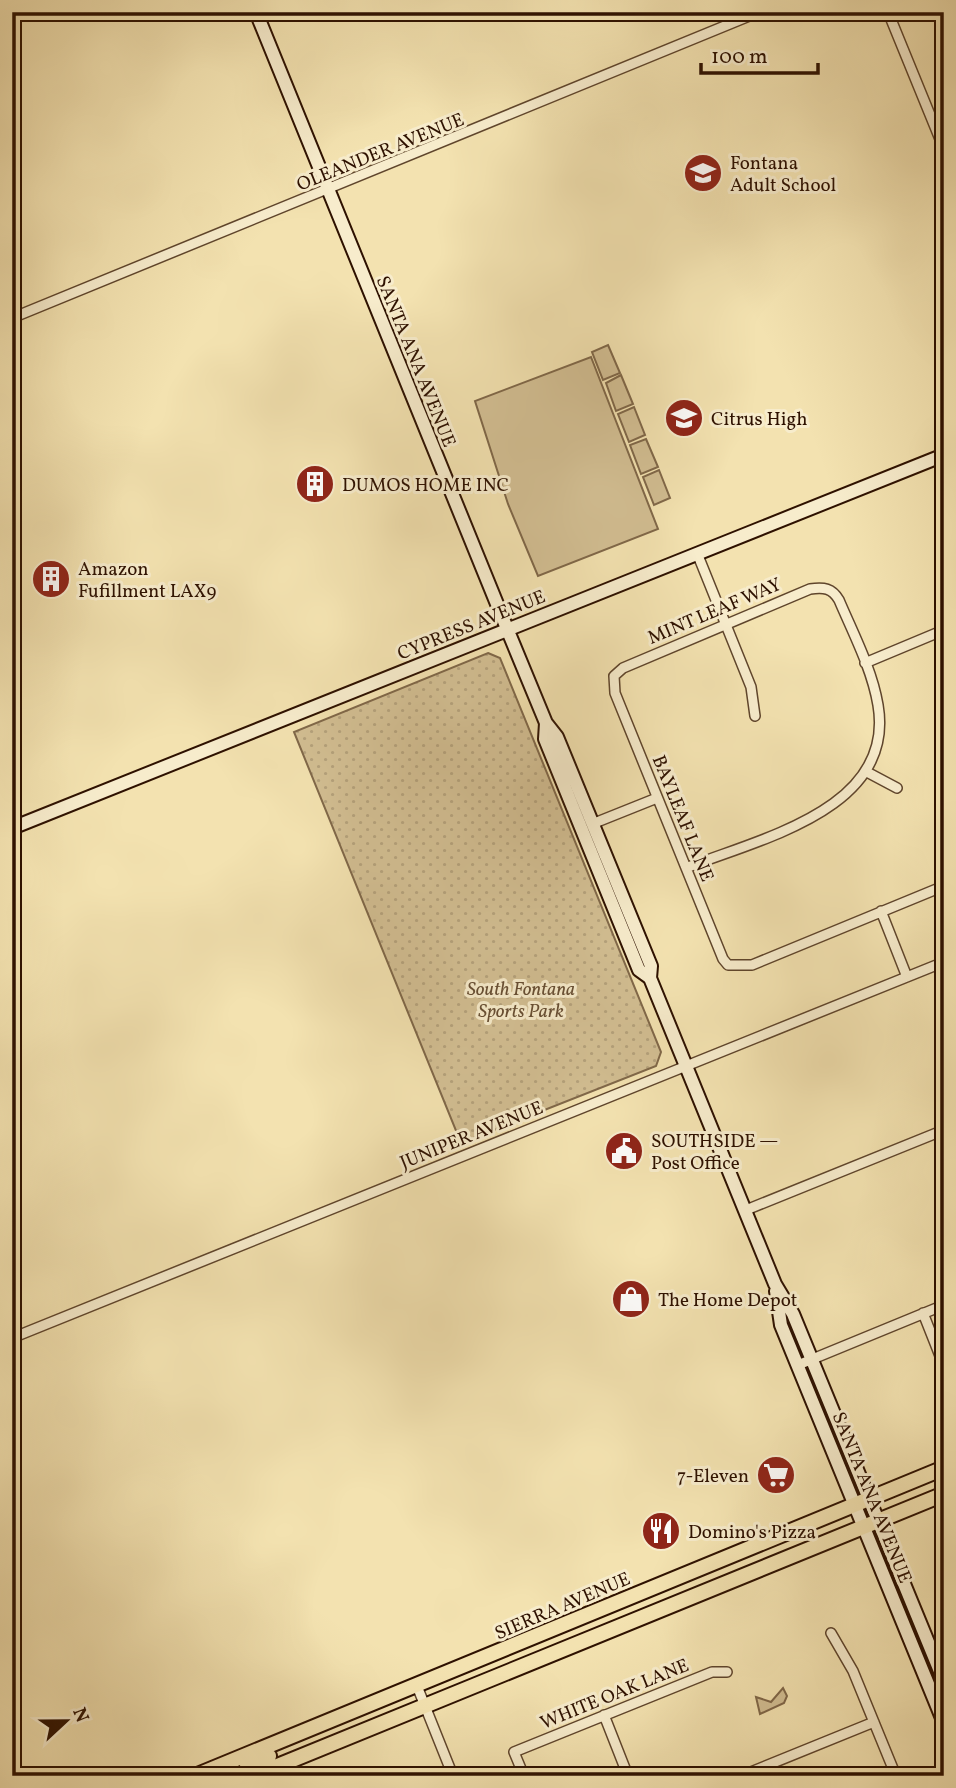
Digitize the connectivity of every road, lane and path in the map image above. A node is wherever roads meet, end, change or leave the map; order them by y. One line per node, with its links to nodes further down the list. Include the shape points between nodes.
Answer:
1 (256, 12): 5 (street, SANTA ANA AVENUE)
2 (759, 12): 5 (street, OLEANDER AVENUE)
3 (888, 12): 4 (street)
4 (944, 149)
5 (327, 192): 6 (street, OLEANDER AVENUE); 13 (street, SANTA ANA AVENUE)
6 (12, 318)
7 (944, 454): 9 (street, CYPRESS AVENUE)
8 (944, 541): 10 (street)
9 (697, 554): 11 (street); 13 (street, CYPRESS AVENUE)
10 (944, 556)
11 (725, 624): 14 (street, MINT LEAF WAY, via 810,589 831,590); 15 (street, MINT LEAF WAY); 16 (street, via 755,699)
12 (944, 630): 14 (street)
13 (508, 631): 17 (street, SANTA ANA AVENUE); 22 (street, CYPRESS AVENUE)
14 (865, 663): 18 (street, via 880,719)
15 (614, 676): 20 (street, BAYLEAF LANE, via 615,693)
16 (755, 716)
17 (546, 723): 21 (street, SANTA ANA AVENUE, via 558,737); 28 (street, SANTA ANA AVENUE, via 545,739 639,970)
18 (865, 771): 19 (street); 23 (street, via 826,811)
19 (897, 788)
20 (657, 797): 21 (street); 23 (street, BAYLEAF LANE)
21 (593, 824): 28 (street, SANTA ANA AVENUE, via 651,966)
22 (12, 828)
23 (685, 868): 25 (street, BAYLEAF LANE, via 723,959 735,967 752,965)
24 (944, 886): 25 (street)
25 (881, 911): 27 (street)
26 (944, 962): 27 (street, JUNIPER AVENUE)
27 (907, 977): 29 (street, JUNIPER AVENUE)
28 (650, 978): 29 (street, SANTA ANA AVENUE)
29 (687, 1066): 31 (street, SANTA ANA AVENUE); 35 (street, JUNIPER AVENUE)
30 (944, 1130): 31 (street)
31 (746, 1210): 32 (street, SANTA ANA AVENUE)
32 (775, 1284): 36 (street, SANTA ANA AVENUE); 37 (street, SANTA ANA AVENUE, via 781,1325)
33 (944, 1305): 34 (street)
34 (923, 1313): 36 (street); 38 (street)
35 (12, 1338)
36 (811, 1359): 37 (street); 41 (street, SANTA ANA AVENUE)
37 (797, 1365): 42 (street, SANTA ANA AVENUE)
38 (944, 1366)
39 (944, 1468): 41 (main road, SIERRA AVENUE)
40 (944, 1494): 43 (main road)
41 (868, 1499): 42 (main road, SIERRA AVENUE); 43 (street, SANTA ANA AVENUE)
42 (854, 1504): 44 (street, SANTA ANA AVENUE); 48 (main road, SIERRA AVENUE)
43 (878, 1521): 44 (main road); 47 (street, SANTA ANA AVENUE)
44 (863, 1527): 49 (main road); 53 (street, SANTA ANA AVENUE)
45 (831, 1633): 52 (street, via 849,1661)
46 (727, 1672): 50 (street, WHITE OAK LANE, via 712,1672)
47 (944, 1681)
48 (417, 1686): 49 (street); 51 (main road, SIERRA AVENUE)
49 (425, 1706): 56 (main road); 57 (street)
50 (604, 1715): 58 (street, WHITE OAK LANE, via 514,1752); 59 (street)
51 (340, 1717): 54 (main road, SIERRA AVENUE); 55 (main road, via 314,1737 253,1763)
52 (874, 1722): 60 (street); 61 (street)
53 (944, 1723)
54 (195, 1776)
55 (243, 1776)
56 (253, 1776)
57 (453, 1776)
58 (524, 1776)
59 (628, 1776)
60 (741, 1776)
61 (896, 1776)

